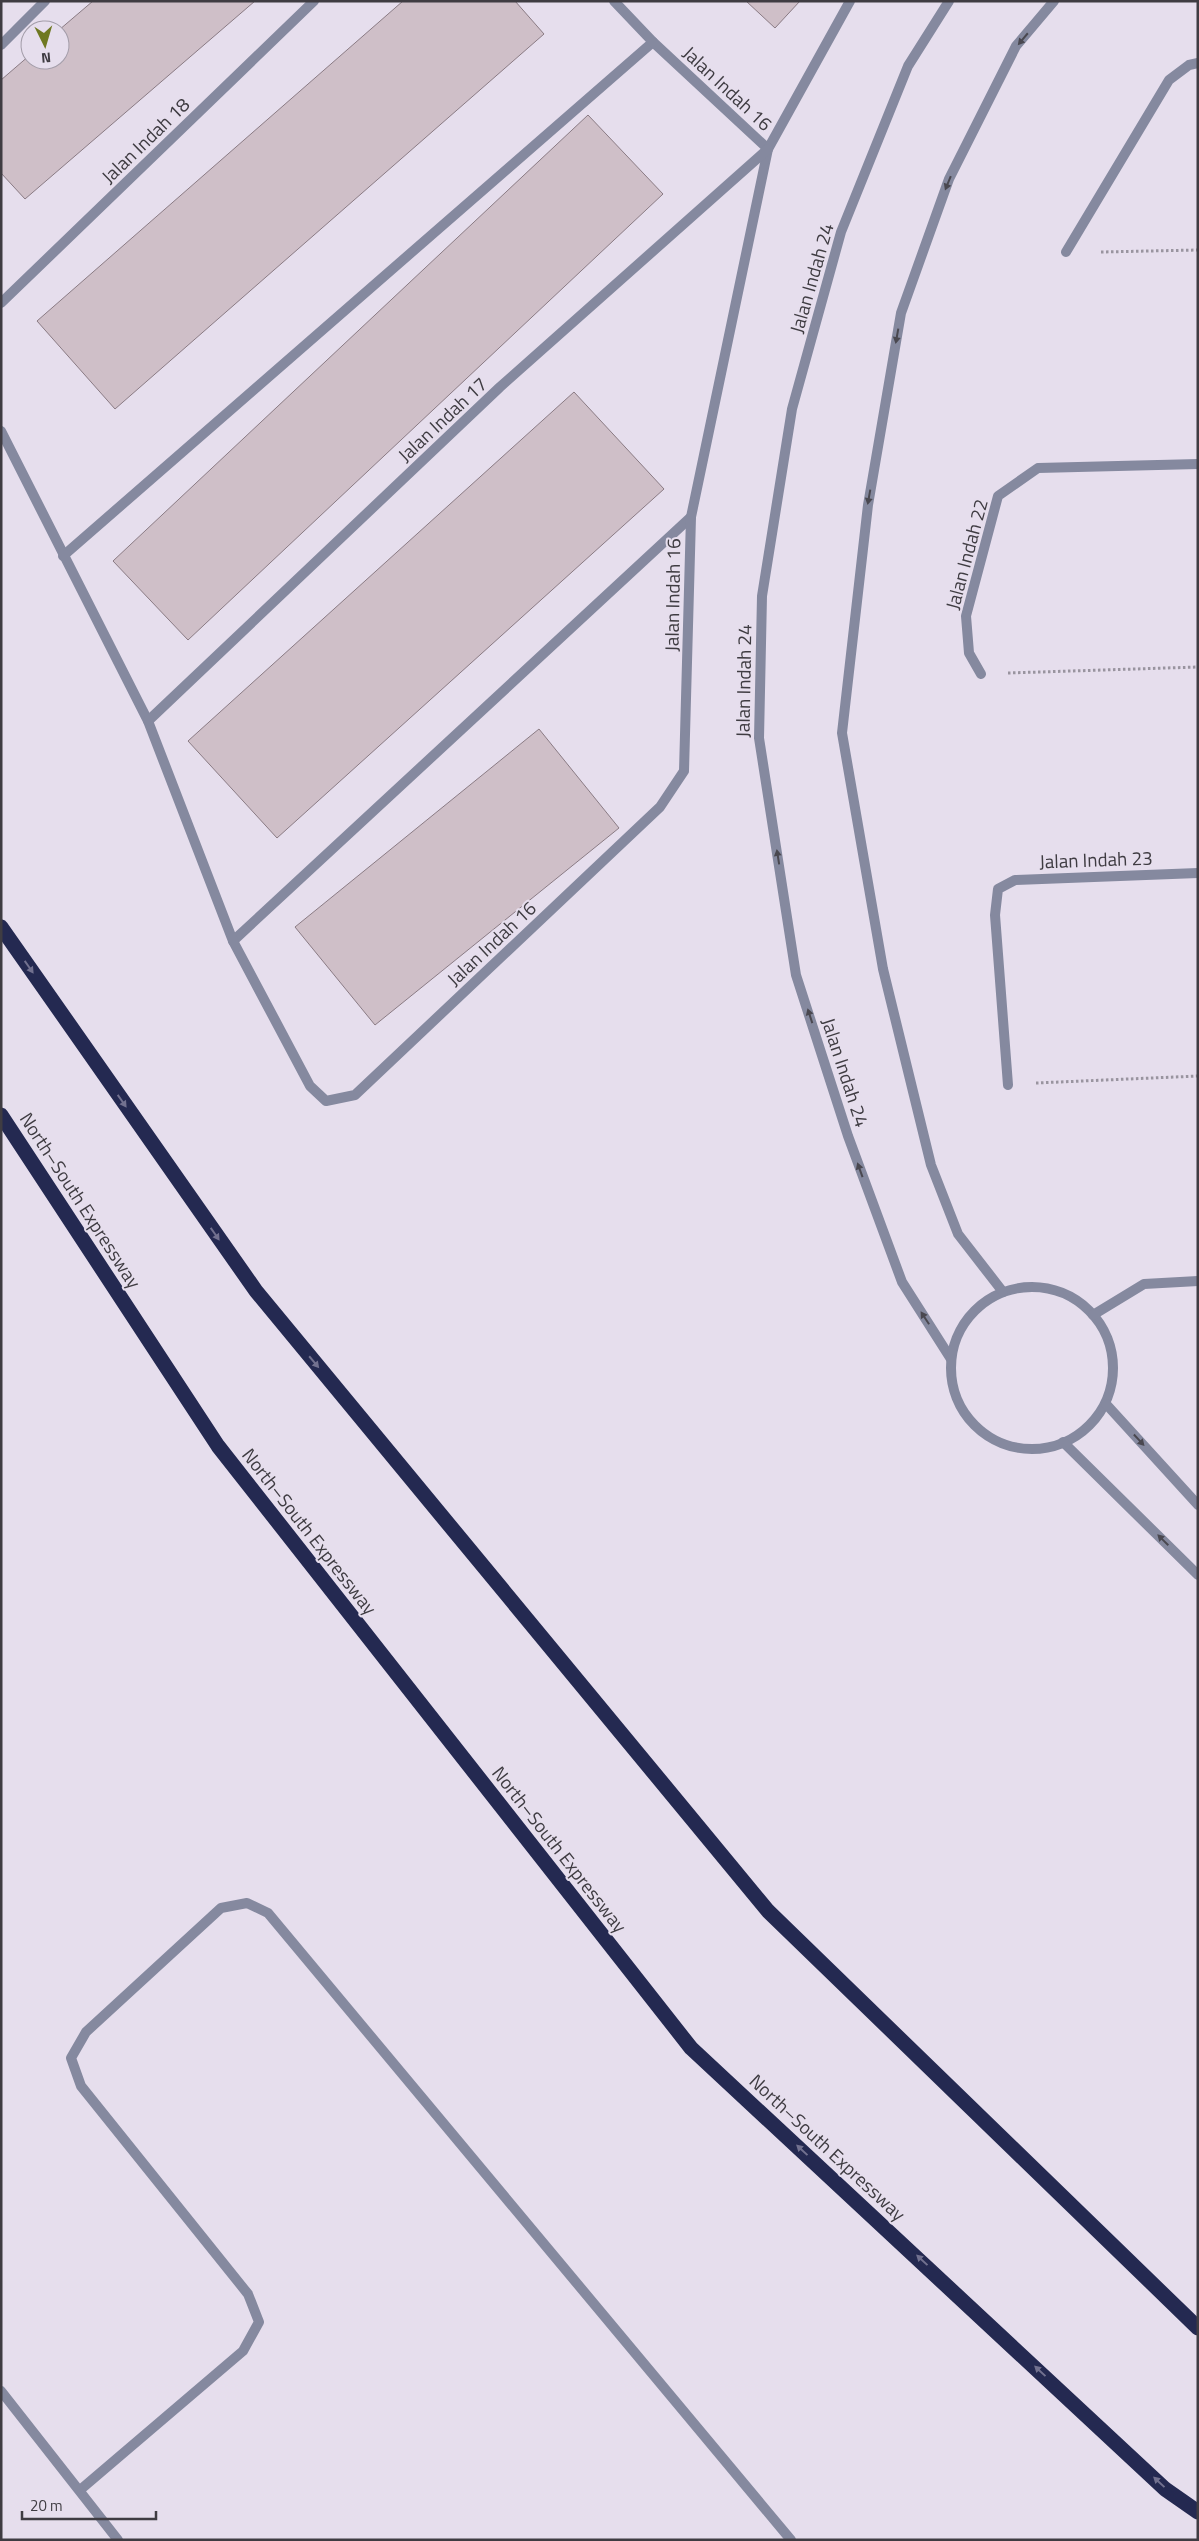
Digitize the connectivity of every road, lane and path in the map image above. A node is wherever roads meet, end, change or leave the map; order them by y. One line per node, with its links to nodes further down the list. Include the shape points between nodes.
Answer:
1 (45, 1): 8 (street)
2 (314, 1): 13 (street, Jalan Indah 18)
3 (614, 1): 7 (street, Jalan Indah 16)
4 (850, 1): 10 (street)
5 (949, 1): 30 (street, Jalan Indah 24, one-way to 5, via 902,1282 848,1136 796,975 759,738 762,596 792,409 841,232 908,66)
6 (1054, 1): 28 (street, one-way to 28, via 1016,46 949,179 901,313 868,505 842,733 883,969 931,1165 958,1234)
7 (653, 42): 10 (street, Jalan Indah 16); 17 (street)
8 (1, 45)
9 (1193, 64): 12 (street, via 1169,80)
10 (768, 149): 16 (street, Jalan Indah 16); 20 (street, Jalan Indah 17, via 500,388)
11 (1198, 250): 12 (path)
12 (1066, 252)
13 (1, 303)
14 (1, 432): 17 (street)
15 (1198, 464): 19 (street, Jalan Indah 22, via 1038,468 998,496 966,616 969,653)
16 (691, 517): 23 (street); 23 (street, Jalan Indah 16, via 684,771 660,807 355,1095 326,1101 310,1086)
17 (63, 556): 20 (street)
18 (1198, 667): 19 (path)
19 (981, 674)
20 (148, 721): 23 (street)
21 (1198, 874): 25 (street, Jalan Indah 23, via 1015,880 998,889 995,915)
22 (1, 928): 35 (highway, one-way to 35, via 256,1291 768,1911)
23 (233, 941)
24 (1198, 1076): 25 (path)
25 (1008, 1085)
26 (1, 1115): 38 (highway, North–South Expressway, one-way to 26, via 1165,2488 691,2048 218,1446)
27 (1198, 1282): 29 (street, via 1144,1284)
28 (1003, 1292): 29 (street, via 1025,1287 1047,1288 1068,1295); 30 (street, via 968,1318 957,1338)
29 (1093, 1315): 31 (street, via 1103,1327 1112,1352 1113,1378)
30 (951, 1359): 32 (street, via 952,1383 960,1405 974,1425 994,1440 1016,1447 1040,1449)
31 (1106, 1404): 32 (street, via 1080,1434); 33 (street, one-way to 33)
32 (1063, 1442): 34 (street, one-way to 32)
33 (1198, 1504)
34 (1198, 1574)
35 (1198, 2328)
36 (1, 2391): 37 (street)
37 (80, 2490): 39 (street); 40 (street, via 243,2351 259,2322 248,2294 81,2086 71,2058 86,2032 221,1908 247,1903 268,1913)
38 (1198, 2512)
39 (118, 2540)
40 (791, 2540)

